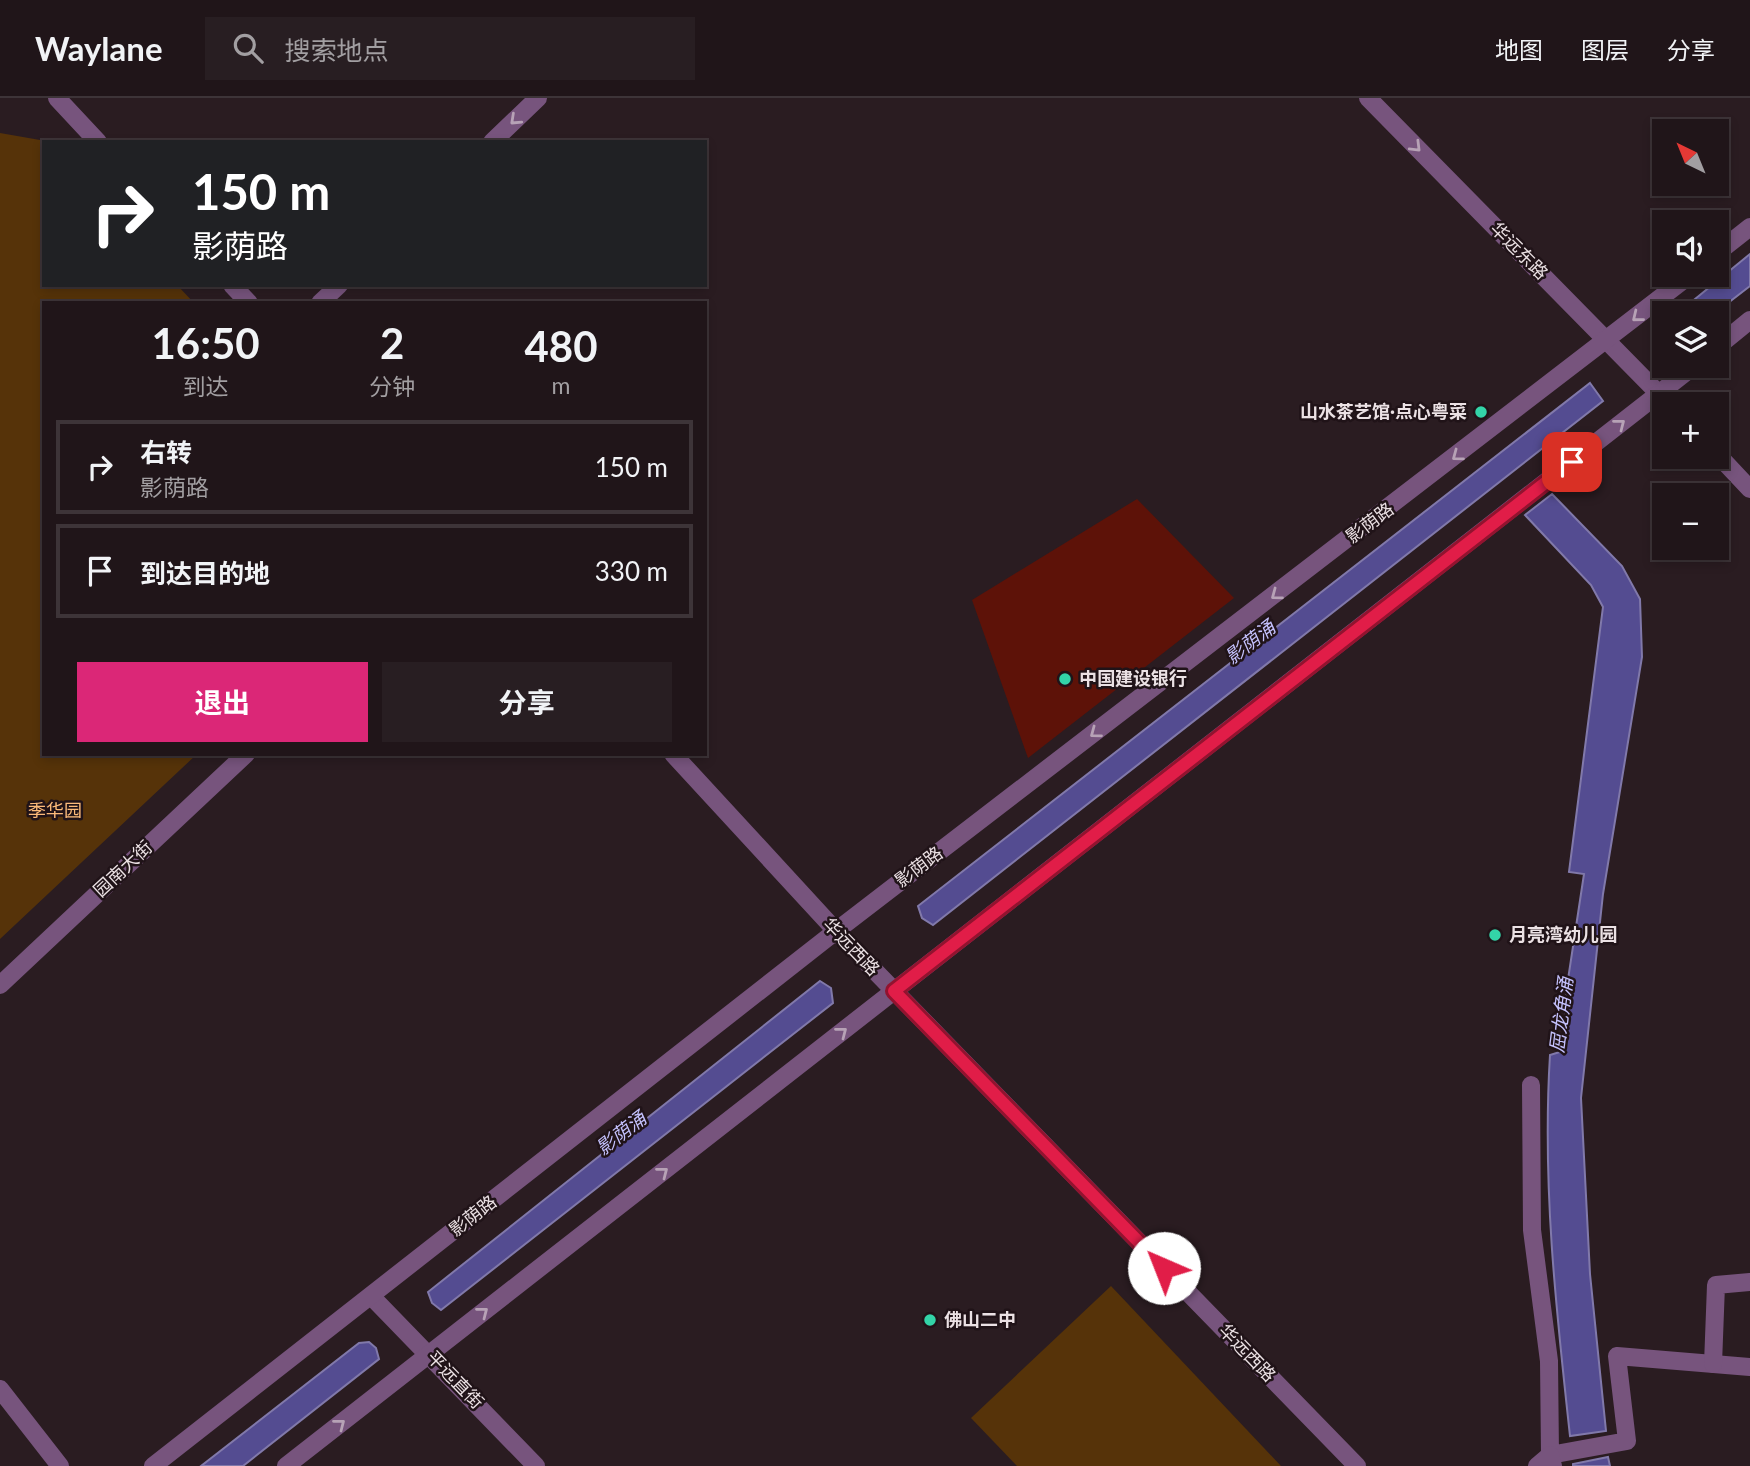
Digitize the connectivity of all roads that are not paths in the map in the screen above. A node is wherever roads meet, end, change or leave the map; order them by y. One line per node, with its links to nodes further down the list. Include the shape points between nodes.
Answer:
1 (57, 98): 4 (street)
2 (538, 98): 5 (street, one-way to 5)
3 (1368, 98): 15 (street, 华远东路, one-way to 15)
4 (96, 140)
5 (494, 140)
6 (1750, 227): 7 (street)
7 (1729, 244)
8 (234, 287): 11 (street)
9 (337, 287): 12 (street)
10 (1675, 287): 15 (street, 影荫路, one-way to 15)
11 (247, 301)
12 (322, 301)
13 (1750, 320): 14 (street)
14 (1729, 337)
15 (1608, 341): 17 (street, 华远东路); 24 (street, 影荫路, one-way to 24)
16 (1683, 378): 18 (street)
17 (1657, 392)
18 (1670, 392)
19 (1652, 408): 26 (street, one-way to 19)
20 (1729, 467): 21 (street)
21 (1750, 489)
22 (244, 756): 25 (street, 园南大街)
23 (675, 756): 24 (street, 华远西路)
24 (836, 931): 26 (street, 华远西路); 29 (street, 影荫路)
25 (0, 985)
26 (894, 991): 30 (street, one-way to 26); 39 (street, 华远西路)
27 (1531, 1085): 34 (street, via 1532,1230 1549,1361)
28 (1750, 1282): 31 (street, via 1716,1285)
29 (377, 1301): 30 (street, 平远直街); 36 (street, 影荫路)
30 (430, 1354): 37 (street, one-way to 30); 38 (street, 平远直街)
31 (1713, 1364): 32 (street); 34 (street, via 1617,1356 1627,1441)
32 (1750, 1367)
33 (0, 1389): 35 (street)
34 (1547, 1462)
35 (61, 1466)
36 (153, 1466)
37 (286, 1466)
38 (536, 1466)
39 (1357, 1466)

